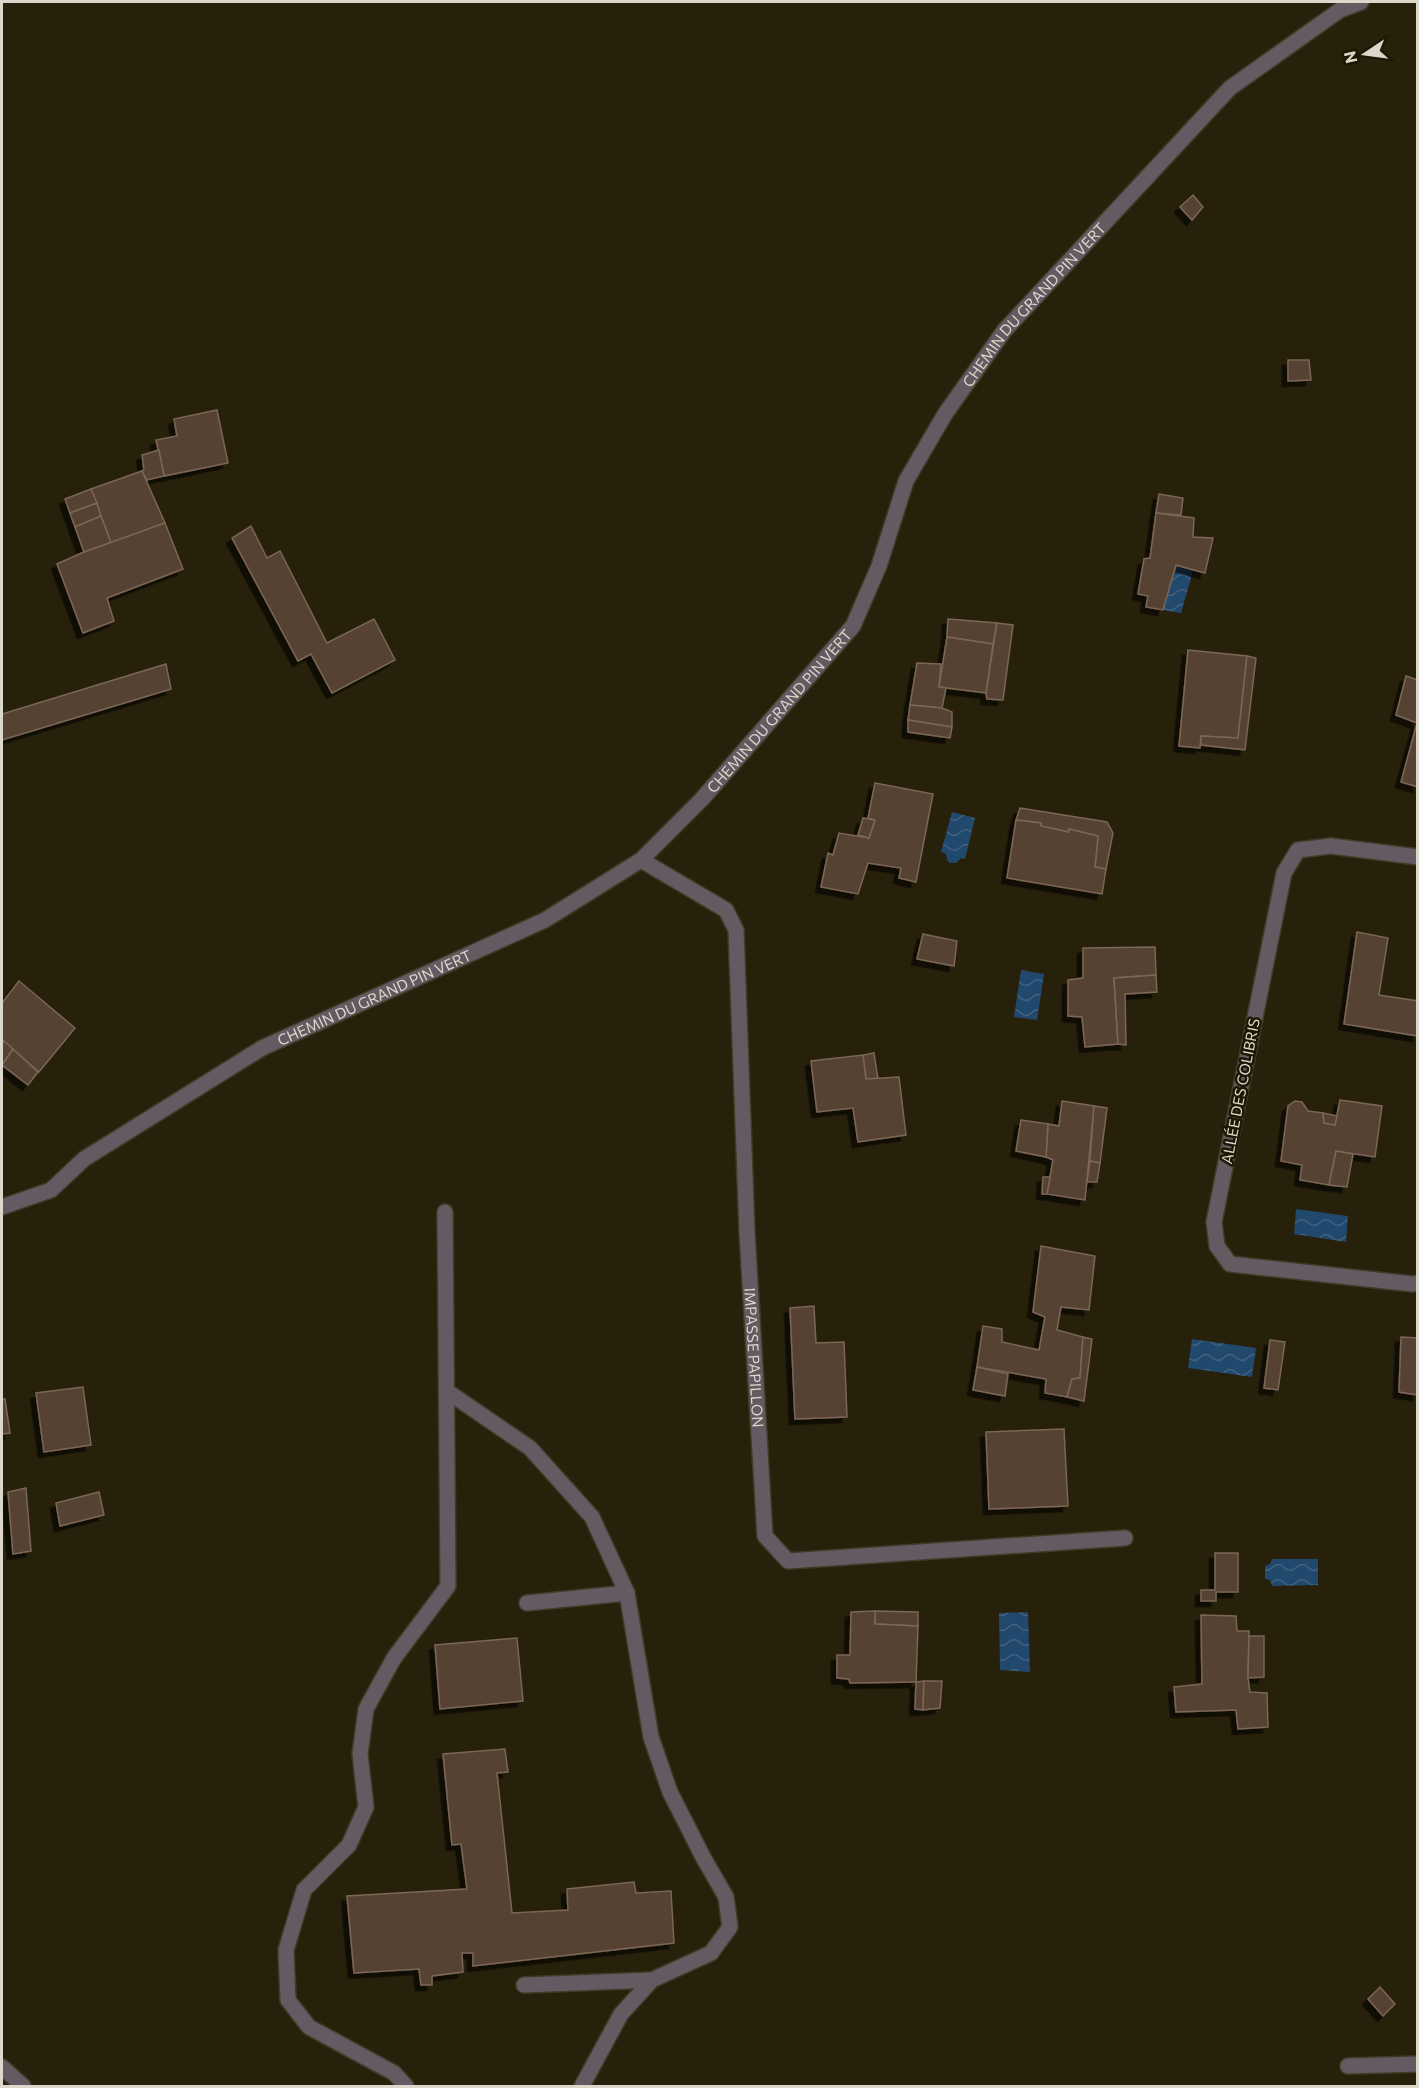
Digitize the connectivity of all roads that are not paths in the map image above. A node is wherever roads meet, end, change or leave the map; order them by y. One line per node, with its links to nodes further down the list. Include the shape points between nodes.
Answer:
1 (1361, 2): 3 (street, CHEMIN DU GRAND PIN VERT, via 1340,10 1230,88 1004,331 945,414 906,481 879,566 853,626 702,799)
2 (1418, 857): 6 (street, ALLÉE DES COLIBRIS, via 1331,846 1298,850 1284,873 1214,1222 1217,1246 1230,1264)
3 (641, 860): 4 (street, CHEMIN DU GRAND PIN VERT, via 545,920 261,1047 84,1158 51,1190); 8 (street, IMPASSE PAPILLON, via 726,910 736,930 747,1232 765,1536 788,1561)
4 (2, 1207)
5 (445, 1212): 7 (street)
6 (1418, 1283)
7 (448, 1392): 9 (street, via 530,1448 592,1517); 17 (street, via 448,1586 394,1658 366,1709 360,1754 366,1807 349,1845 304,1890 286,1950 288,2000 309,2027 394,2073)
8 (1125, 1538)
9 (627, 1593): 10 (street); 11 (street, via 651,1737 670,1792 726,1897 730,1927 711,1953)
10 (527, 1602)
11 (652, 1980): 12 (street); 18 (street, via 621,2014)
12 (524, 1985)
13 (1418, 2064): 14 (street)
14 (1348, 2066)
15 (2, 2067): 16 (street)
16 (22, 2086)
17 (406, 2086)
18 (582, 2086)

